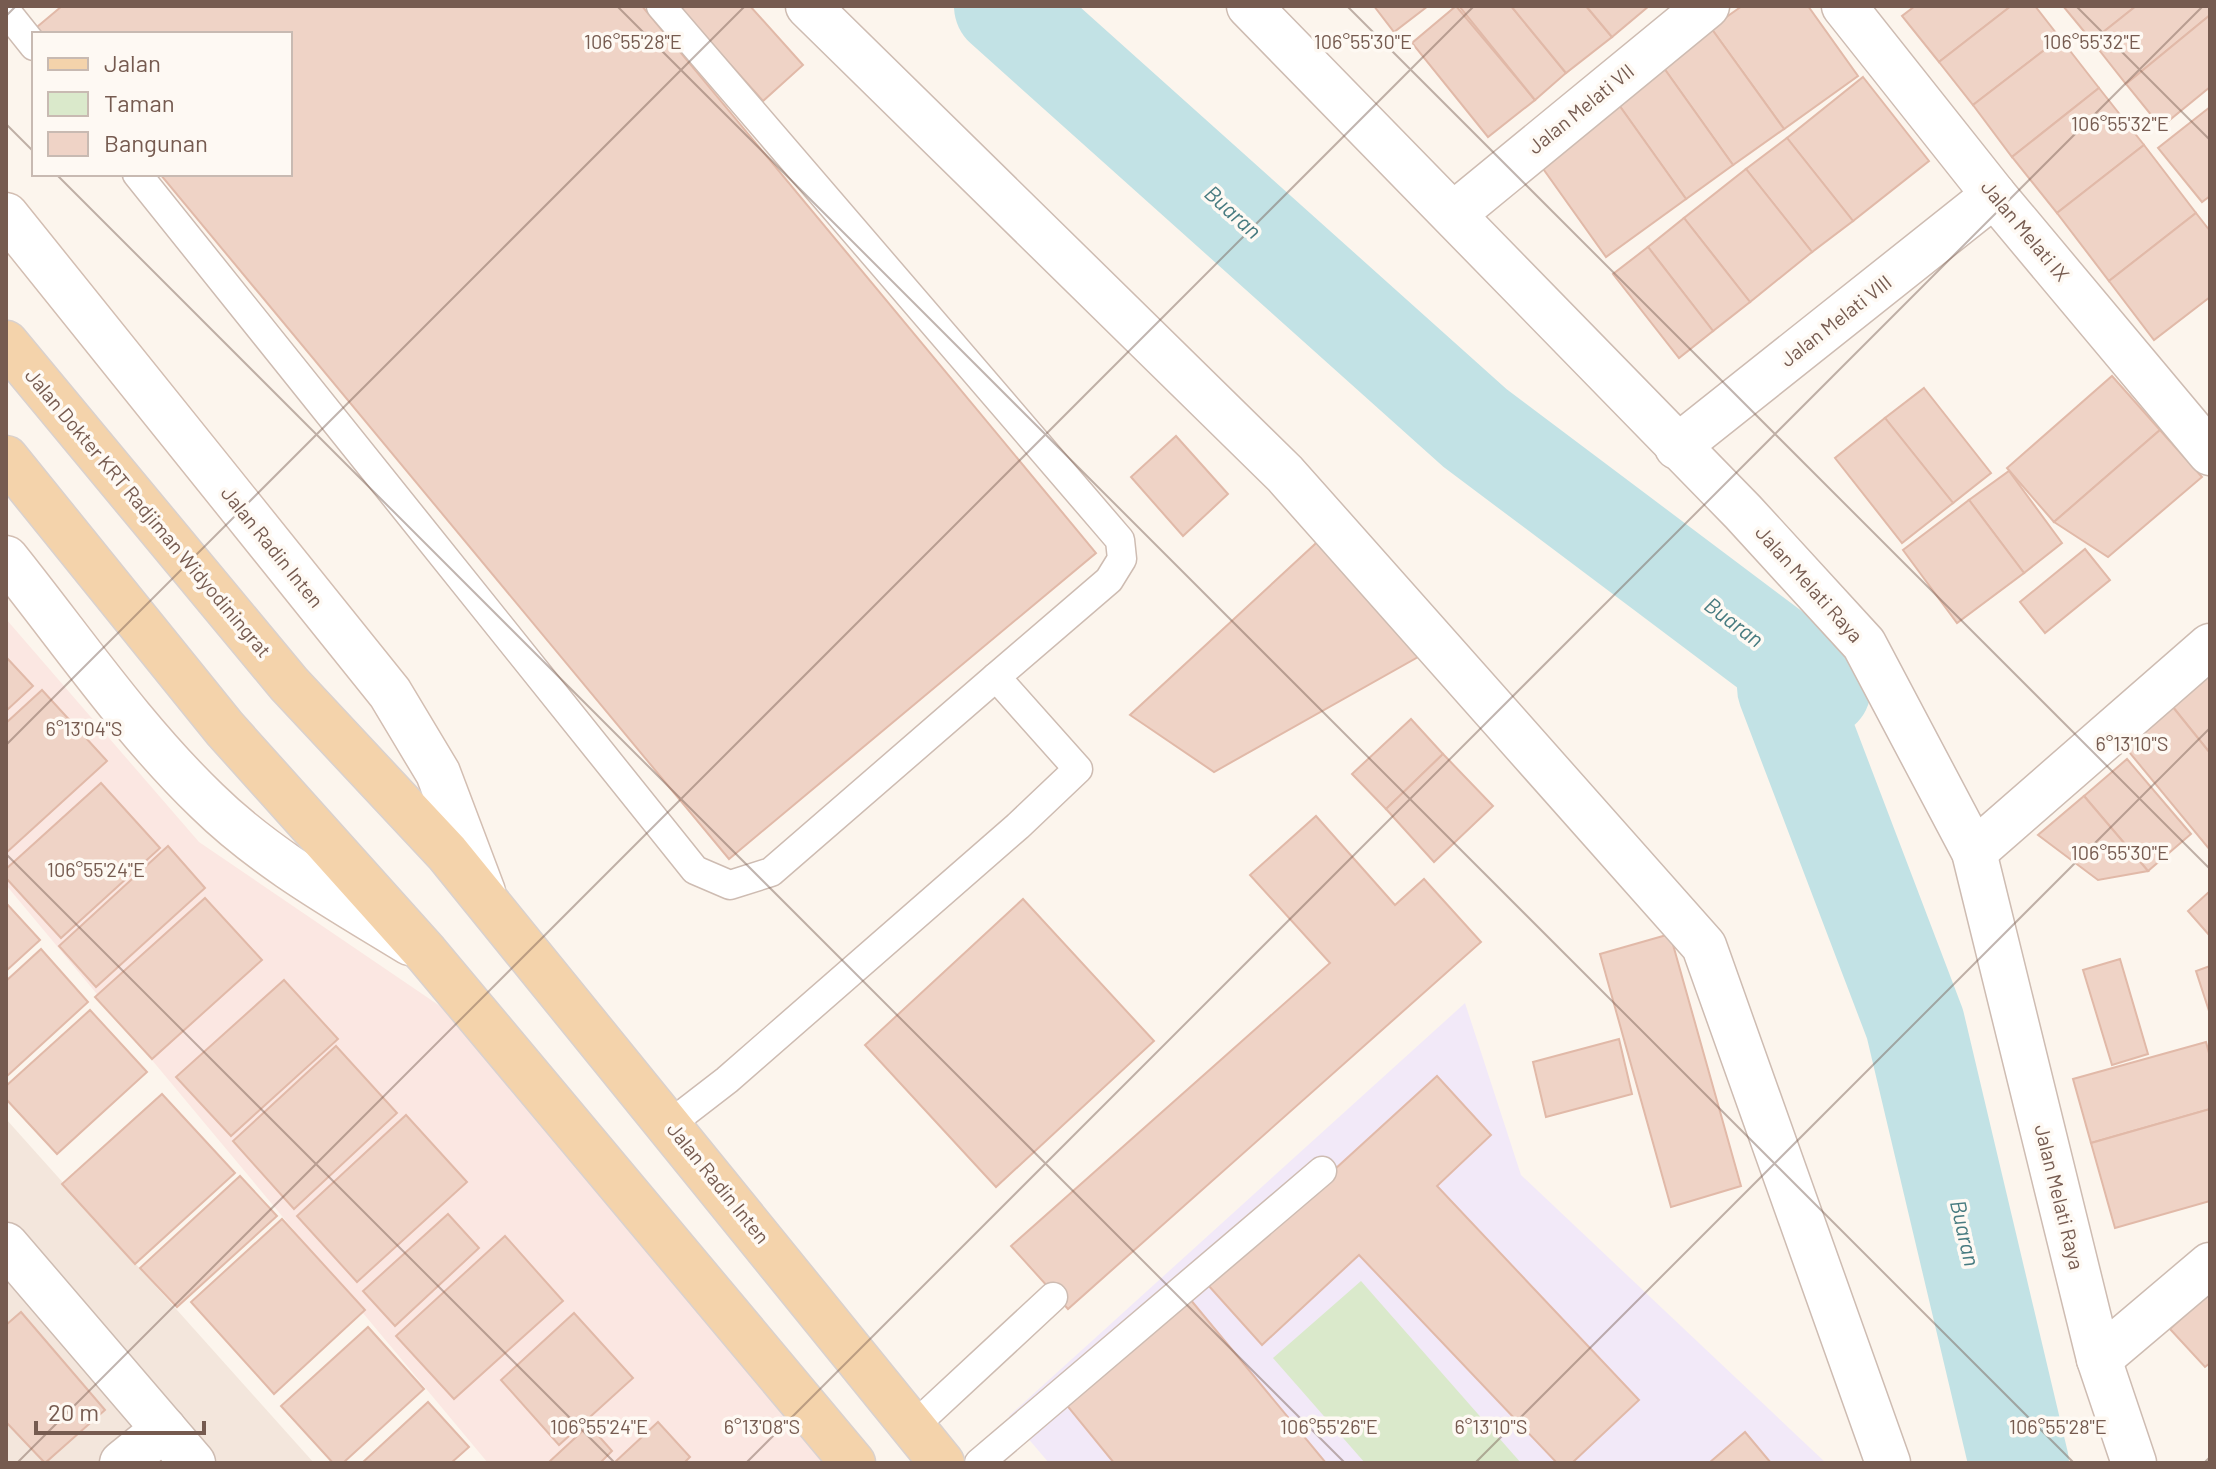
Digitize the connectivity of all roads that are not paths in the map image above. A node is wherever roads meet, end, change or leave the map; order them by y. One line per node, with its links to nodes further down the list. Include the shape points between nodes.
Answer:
1 (661, 6): 18 (lane, via 1120,540 1122,559 1109,580)
2 (808, 6): 36 (street, via 1285,474 1704,946)
3 (1249, 6): 10 (street, Jalan Melati Raya)
4 (1707, 6): 10 (street, Jalan Melati VII)
5 (1844, 6): 9 (street, Jalan Melati IX)
6 (6, 11): 7 (lane)
7 (32, 44)
8 (139, 176): 18 (lane, via 695,870 730,885 771,872)
9 (1994, 195): 13 (street, Jalan Melati VIII); 14 (street, Jalan Melati IX)
10 (1455, 213): 13 (street, Jalan Melati Raya)
11 (6, 215): 21 (street, Jalan Radin Inten, via 390,693 438,773)
12 (6, 343): 19 (main road, Jalan Dokter KRT Radjiman Widyodiningrat)
13 (1677, 447): 20 (street, Jalan Melati Raya, via 1864,644)
14 (2210, 453)
15 (6, 458): 22 (main road, via 225,729)
16 (6, 558): 22 (street, via 175,770 209,804 285,865)
17 (2210, 646): 20 (street)
18 (996, 677): 23 (lane, via 1078,769)
19 (289, 684): 21 (main road, Jalan Radin Inten, via 447,853)
20 (1974, 852): 28 (street, Jalan Melati Raya)
21 (489, 908): 23 (main road, Jalan Radin Inten)
22 (426, 953): 33 (main road)
23 (670, 1124): 29 (main road, Jalan Radin Inten)
24 (1322, 1171): 35 (lane)
25 (6, 1245): 30 (street)
26 (2210, 1265): 28 (street)
27 (1053, 1297): 29 (lane)
28 (2099, 1359): 37 (street, Jalan Melati Raya)
29 (914, 1426): 34 (main road, Jalan Radin Inten)
30 (164, 1429): 31 (street); 32 (street)
31 (122, 1463)
32 (193, 1463)
33 (853, 1463)
34 (942, 1463)
35 (979, 1463)
36 (1888, 1463)
37 (2134, 1463)

